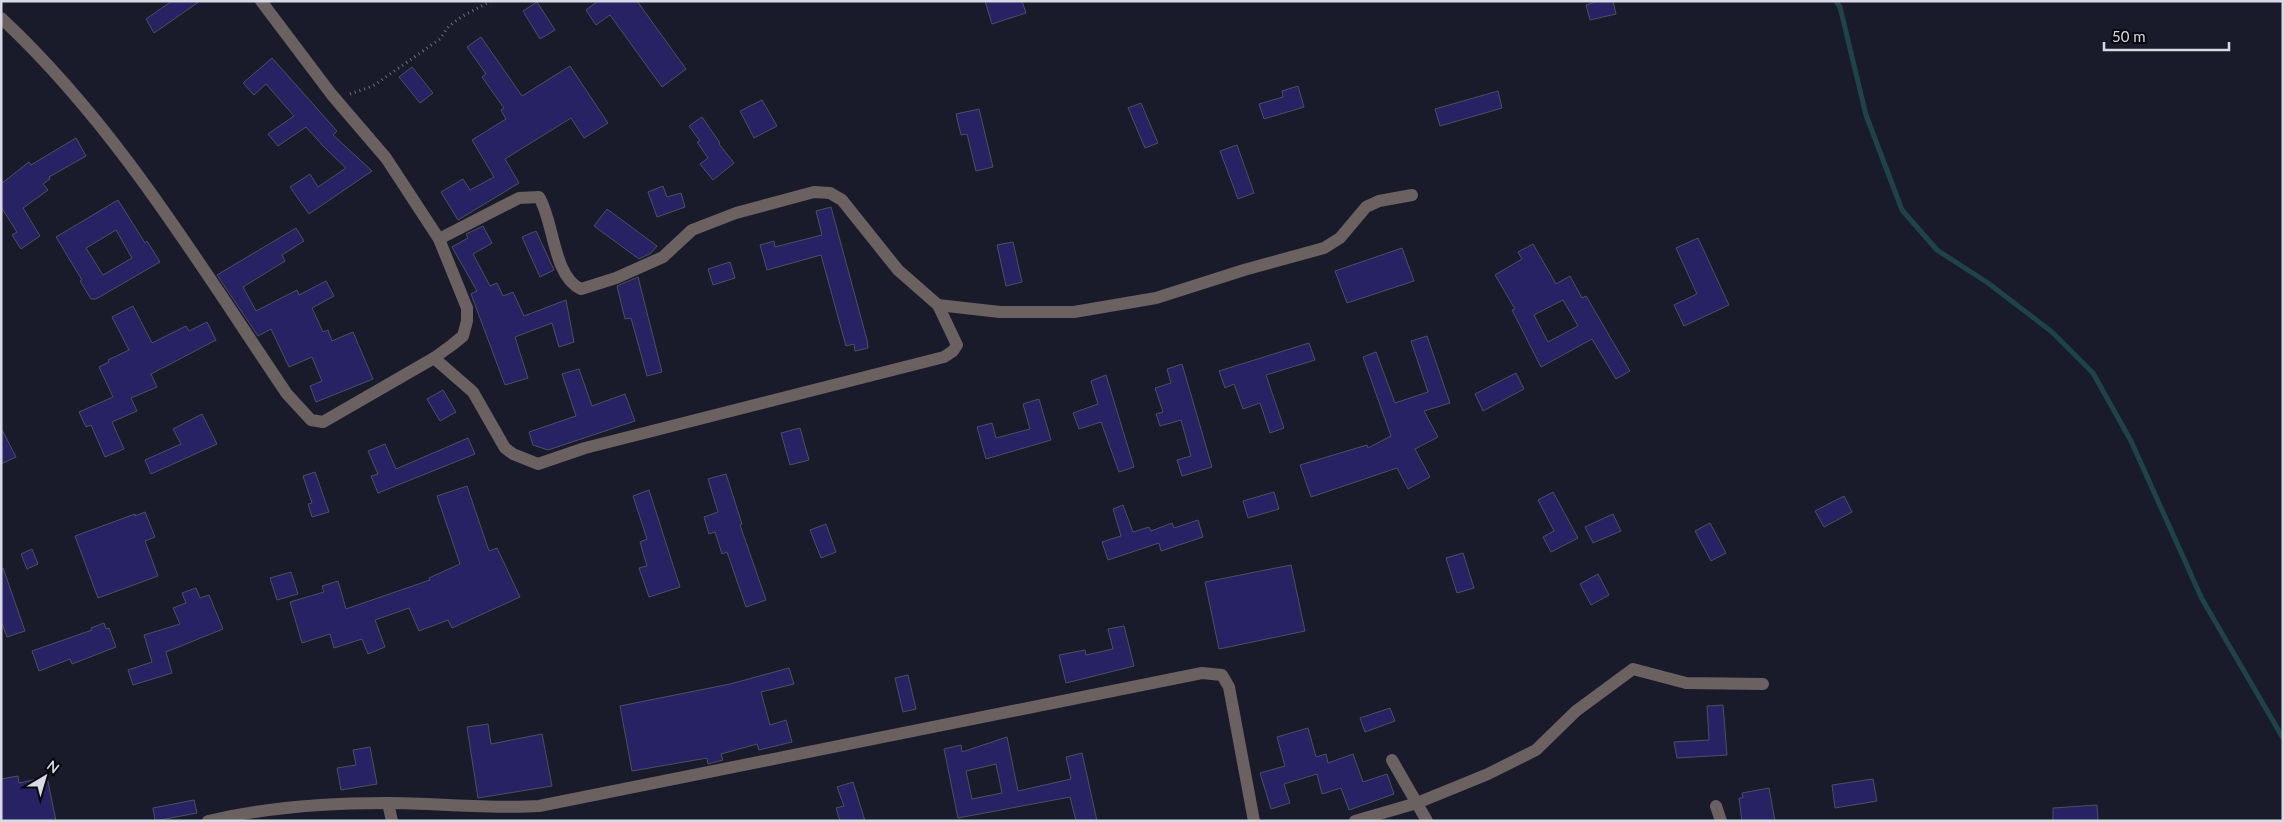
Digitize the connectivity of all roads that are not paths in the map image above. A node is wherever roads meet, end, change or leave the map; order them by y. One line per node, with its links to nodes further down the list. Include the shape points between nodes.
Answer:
1 (261, 1): 4 (street, via 332,95 386,158)
2 (1, 18): 6 (street, via 63,81 116,145 287,394 311,420 323,422)
3 (1412, 195): 5 (street, via 1379,201 1366,208 1340,238 1324,248 1156,298 1074,312 1000,312)
4 (439, 239): 5 (street, via 519,198 539,198 546,209 553,244 570,281 581,289 663,258 692,230 736,213 814,192 830,193 842,200 898,270); 6 (street, via 467,308 467,321 463,336)
5 (938, 305): 6 (street, via 957,346 944,357 585,448 538,464 505,448 473,392)
6 (434, 358)
7 (1763, 684): 10 (street, via 1686,683 1633,669 1576,711 1536,750)
8 (1392, 760): 10 (street)
9 (388, 803): 12 (street, via 313,804); 13 (street); 14 (street, via 511,808 539,806 1202,673 1222,675 1229,688)
10 (1417, 803): 15 (street); 16 (street)
11 (1716, 806): 17 (street)
12 (208, 821)
13 (392, 821)
14 (1254, 821)
15 (1355, 821)
16 (1427, 821)
17 (1721, 821)

